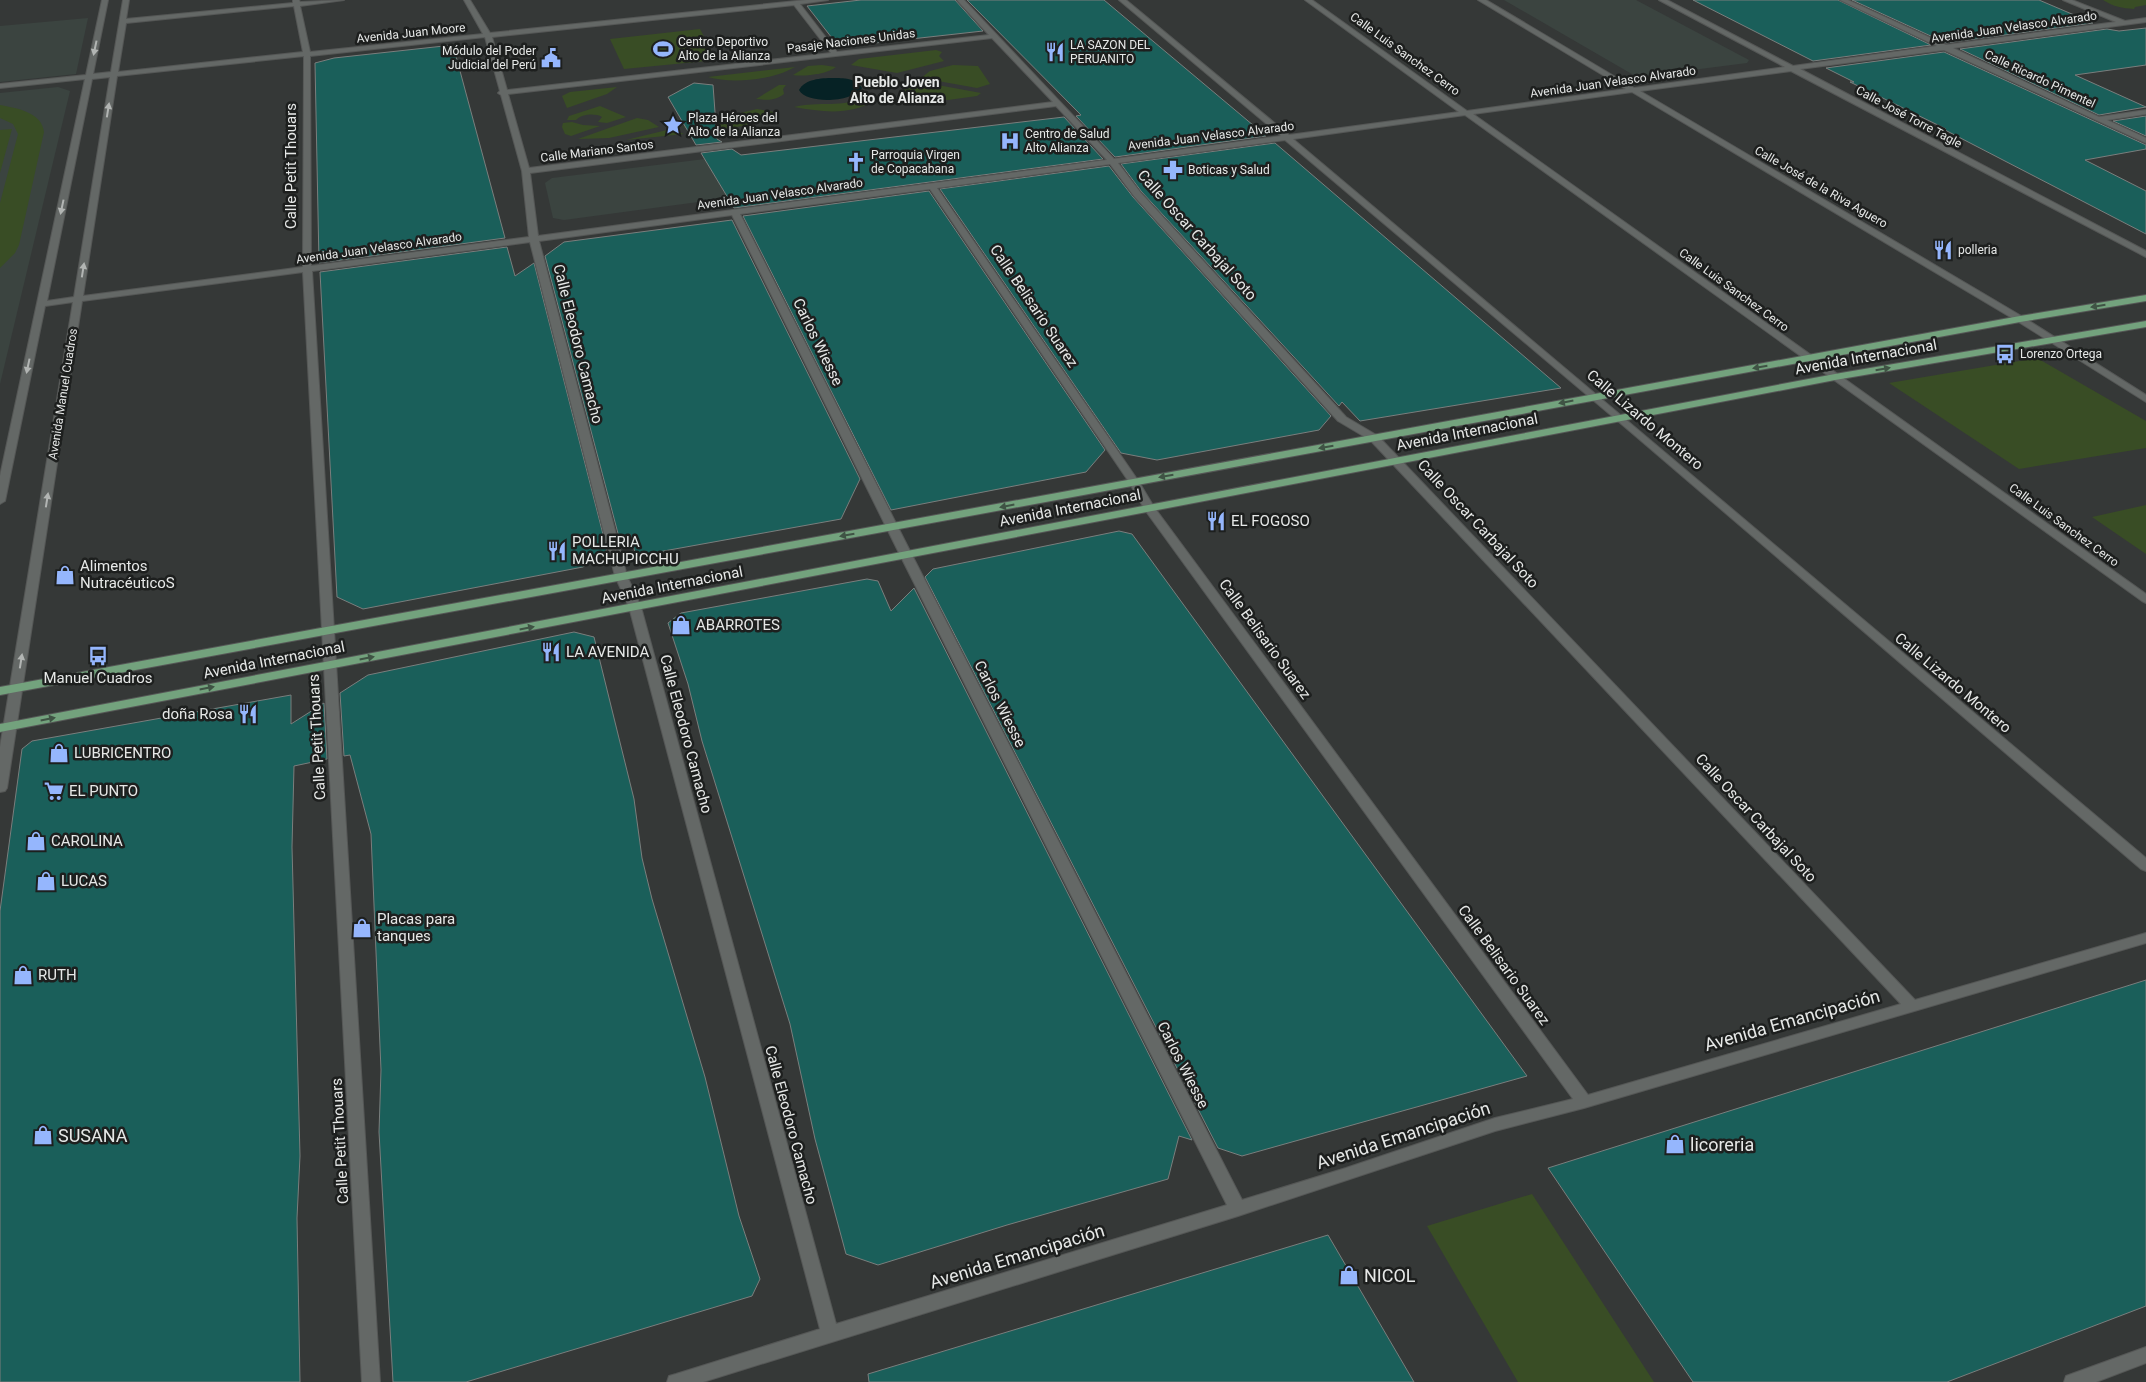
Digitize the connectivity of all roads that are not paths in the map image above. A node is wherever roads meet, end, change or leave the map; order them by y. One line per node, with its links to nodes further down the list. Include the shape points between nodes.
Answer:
1 (105, 0): 25 (street, one-way to 25)
2 (126, 0): 16 (street, Avenida Manuel Cuadros)
3 (341, 0): 13 (street)
4 (467, 0): 18 (street, Calle Eleodoro Camacho)
5 (825, 0): 14 (street, Avenida Juan Moore)
6 (960, 0): 19 (street, Calle Oscar Carbajal Soto)
7 (1122, 0): 33 (street, Calle Lizardo Montero)
8 (1308, 0): 31 (street, Calle Luis Sanchez Cerro)
9 (1481, 0): 27 (street, Calle José de la Riva Aguero)
10 (1662, 0): 23 (street, Calle José Torre Tagle)
11 (1843, 0): 20 (street, Calle Ricardo Pimentel)
12 (2066, 0): 17 (street)
13 (297, 2): 16 (street); 22 (street, Calle Petit Thouars)
14 (796, 3): 18 (street, Avenida Juan Moore); 21 (street)
15 (2146, 20): 17 (street, Avenida Juan Velasco Alvarado)
16 (122, 21): 24 (street, Avenida Manuel Cuadros)
17 (2124, 23): 20 (street, Avenida Juan Velasco Alvarado)
18 (488, 36): 22 (street, Avenida Juan Moore); 28 (street, Calle Eleodoro Camacho)
19 (994, 36): 21 (street, Pasaje Naciones Unidas); 29 (street, Calle Oscar Carbajal Soto)
20 (1946, 48): 23 (street, Avenida Juan Velasco Alvarado); 32 (street, Calle Ricardo Pimentel)
21 (835, 54): 28 (street, Pasaje Naciones Unidas)
22 (307, 55): 24 (street, Avenida Juan Moore); 41 (street, Calle Petit Thouars)
23 (1792, 69): 27 (street, Avenida Juan Velasco Alvarado); 40 (street, Calle José Torre Tagle)
24 (114, 74): 25 (street, Avenida Juan Moore); 43 (street, Avenida Manuel Cuadros, one-way to 24)
25 (89, 76): 26 (street, Avenida Juan Moore); 44 (street, one-way to 44)
26 (0, 86)
27 (1632, 91): 31 (street, Avenida Juan Velasco Alvarado); 45 (street, Calle José de la Riva Aguero)
28 (502, 93): 36 (street, Calle Eleodoro Camacho)
29 (1058, 104): 35 (street, Calle Oscar Carbajal Soto); 36 (street, Calle Mariano Santos)
30 (2146, 112): 32 (street)
31 (1466, 114): 33 (street, Avenida Juan Velasco Alvarado); 48 (street, Calle Luis Sanchez Cerro)
32 (2098, 119): 34 (street, Calle Ricardo Pimentel)
33 (1288, 137): 35 (street, Avenida Juan Velasco Alvarado); 50 (street, Calle Lizardo Montero)
34 (2146, 141)
35 (1112, 160): 37 (street, Avenida Juan Velasco Alvarado); 53 (street, Calle Oscar Carbajal Soto, via 1136,194 1342,419)
36 (526, 171): 39 (street, Calle Eleodoro Camacho)
37 (932, 186): 38 (street, Avenida Juan Velasco Alvarado); 55 (street, Calle Belisario Suarez)
38 (735, 212): 39 (street, Avenida Juan Velasco Alvarado); 58 (street, Carlos Wiesse)
39 (534, 239): 41 (street, Avenida Juan Velasco Alvarado); 60 (street, Calle Eleodoro Camacho)
40 (2146, 254)
41 (307, 270): 43 (street, Avenida Juan Velasco Alvarado); 63 (street, Calle Petit Thouars)
42 (2146, 298): 45 (main road, Avenida Internacional, one-way to 45)
43 (78, 300): 44 (street, Avenida Juan Velasco Alvarado); 65 (street, Avenida Manuel Cuadros, one-way to 43)
44 (41, 304): 56 (street, one-way to 56)
45 (2020, 319): 47 (street, Calle José de la Riva Aguero); 48 (main road, Avenida Internacional)
46 (2146, 324): 47 (main road, Avenida Internacional)
47 (2053, 339): 49 (main road, Avenida Internacional, one-way to 47); 51 (street, Calle José de la Riva Aguero)
48 (1808, 358): 49 (street, Calle Luis Sanchez Cerro); 50 (main road, Avenida Internacional, one-way to 50)
49 (1835, 377): 52 (main road, Avenida Internacional); 61 (street, Calle Luis Sanchez Cerro)
50 (1594, 397): 52 (street, Calle Lizardo Montero); 53 (main road, Avenida Internacional, one-way to 53)
51 (2146, 399)
52 (1620, 418): 54 (main road, Avenida Internacional); 69 (street, Calle Lizardo Montero)
53 (1374, 438): 54 (street, Calle Oscar Carbajal Soto); 55 (main road, Avenida Internacional, one-way to 55)
54 (1396, 461): 57 (main road, Avenida Internacional); 71 (street, Calle Oscar Carbajal Soto)
55 (1134, 482): 57 (street, Calle Belisario Suarez); 58 (main road, Avenida Internacional, one-way to 58)
56 (0, 501)
57 (1150, 508): 59 (main road, Avenida Internacional); 72 (street, Calle Belisario Suarez)
58 (892, 527): 59 (street, Carlos Wiesse); 60 (main road, Avenida Internacional, one-way to 60)
59 (906, 555): 62 (main road, Avenida Internacional); 73 (street, Carlos Wiesse)
60 (621, 576): 62 (street, Calle Eleodoro Camacho); 63 (main road, Avenida Internacional)
61 (2146, 599)
62 (635, 607): 64 (main road, Avenida Internacional, one-way to 62); 74 (street, Calle Eleodoro Camacho)
63 (328, 630): 64 (street, Calle Petit Thouars); 65 (main road, Avenida Internacional)
64 (329, 665): 67 (main road, Avenida Internacional, one-way to 64); 77 (street, Calle Petit Thouars)
65 (17, 688): 66 (main road, Avenida Internacional); 67 (street, Avenida Manuel Cuadros)
66 (0, 691)
67 (6, 727): 68 (street, Avenida Manuel Cuadros)
68 (0, 788)
69 (2146, 866)
70 (2146, 938): 71 (street, Avenida Emancipación)
71 (1912, 1006): 72 (street, Avenida Emancipación)
72 (1584, 1102): 73 (street, Avenida Emancipación, via 1495,1126)
73 (1238, 1209): 74 (street, Avenida Emancipación)
74 (830, 1334): 78 (street, Avenida Emancipación)
75 (2146, 1356): 76 (street)
76 (2106, 1377): 79 (street)
77 (370, 1382)
78 (676, 1382)
79 (2073, 1382)

